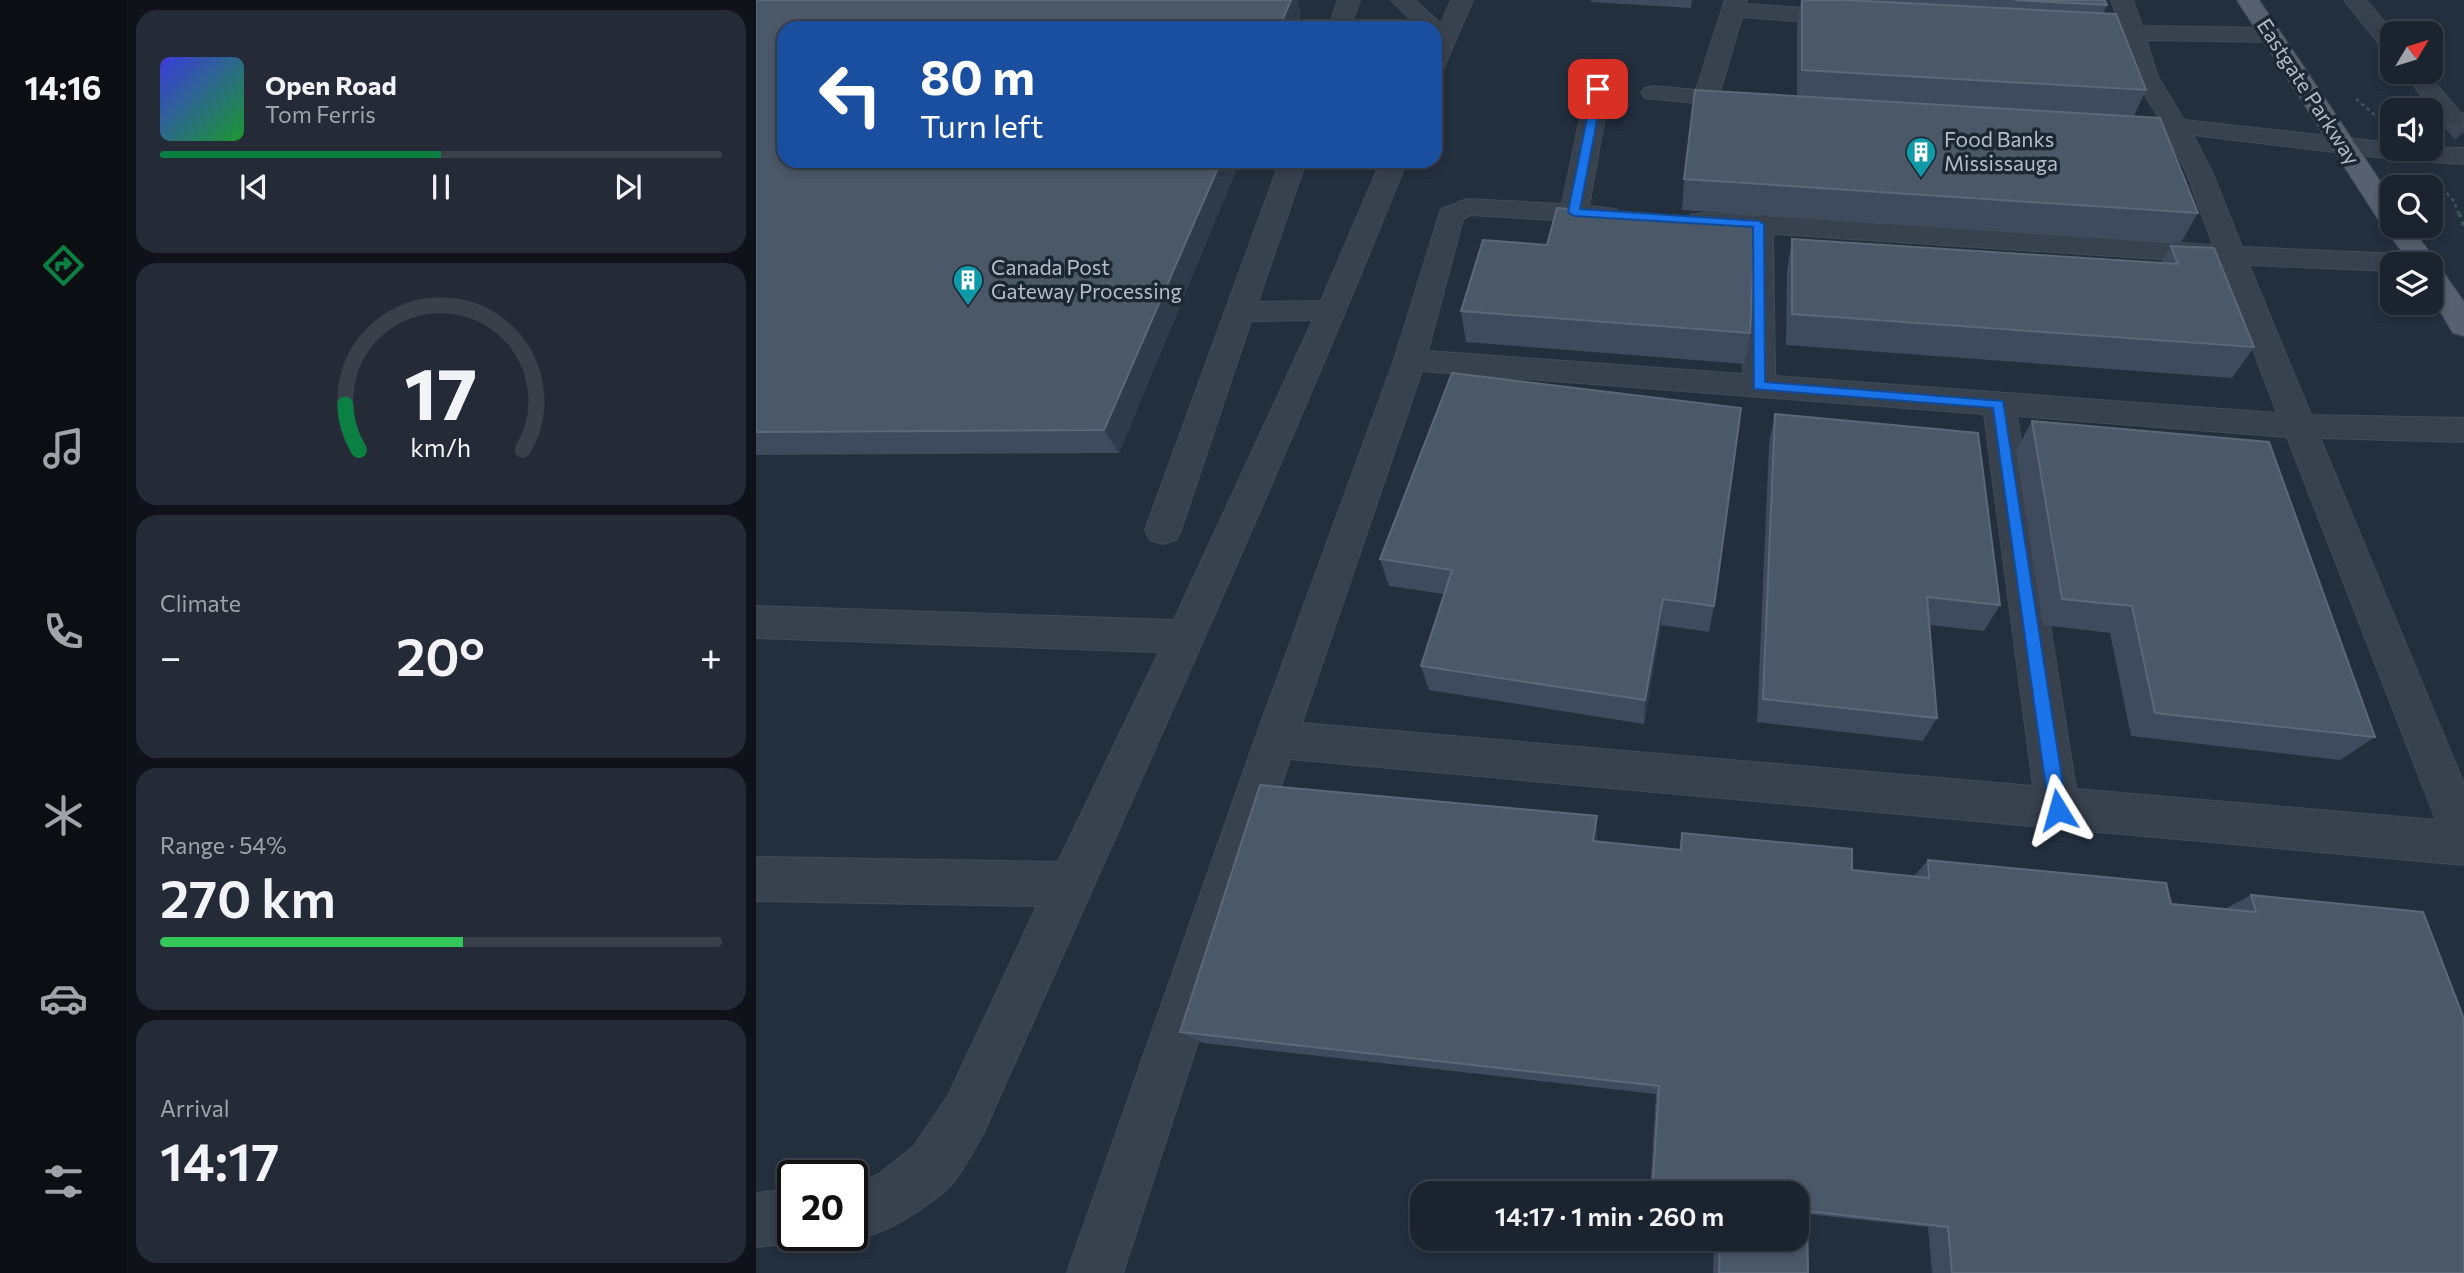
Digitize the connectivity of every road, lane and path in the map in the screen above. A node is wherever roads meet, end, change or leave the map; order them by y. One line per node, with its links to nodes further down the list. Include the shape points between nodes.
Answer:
1 (1349, 0): 9 (street)
2 (1402, 0): 10 (street)
3 (1462, 0): 11 (street)
4 (2122, 0): 14 (street)
5 (2248, 0): 15 (main road, Eastgate Parkway)
6 (2355, 0): 13 (street)
7 (1734, 5): 8 (street); 19 (street)
8 (1870, 19)
9 (1342, 21)
10 (1424, 21)
11 (1442, 28)
12 (2050, 29): 14 (street)
13 (2380, 31)
14 (2133, 33): 15 (street); 23 (street, via 2146,77)
15 (2269, 35): 24 (main road, Eastgate Parkway)
16 (2424, 84): 21 (street)
17 (1598, 89): 30 (street)
18 (1653, 93): 19 (street)
19 (1706, 97): 20 (street)
20 (1770, 103)
21 (2453, 119)
22 (2081, 123): 23 (street)
23 (2176, 126): 24 (street); 35 (street)
24 (2341, 144): 25 (street); 28 (main road, Eastgate Parkway)
25 (2464, 156)
26 (1290, 168): 39 (street)
27 (1391, 168): 38 (street)
28 (2380, 201)
29 (2454, 201): 34 (path)
30 (1574, 212): 31 (street); 41 (street, via 1467,207 1451,215)
31 (1627, 216)
32 (1680, 219): 33 (street)
33 (1759, 224): 35 (street); 42 (street)
34 (2464, 227)
35 (2231, 255): 36 (street); 44 (street)
36 (2380, 262)
37 (2443, 292): 40 (main road)
38 (1332, 310): 39 (street); 48 (street)
39 (1239, 312): 46 (street)
40 (2464, 326)
41 (1410, 360): 42 (street); 49 (street)
42 (1759, 386): 43 (street)
43 (1999, 404): 44 (street); 50 (street)
44 (2299, 426): 45 (street); 51 (street)
45 (2464, 430)
46 (1163, 530)
47 (756, 622): 48 (street)
48 (1186, 637): 54 (street)
49 (1276, 739): 50 (street); 58 (street)
50 (2058, 810): 52 (street)
51 (2464, 837)
52 (2464, 844)
53 (756, 879): 54 (street)
54 (1071, 884): 55 (street, via 966,1114 933,1165 898,1193)
55 (868, 1208)
56 (777, 1218): 57 (street)
57 (756, 1220)
58 (1095, 1273)

